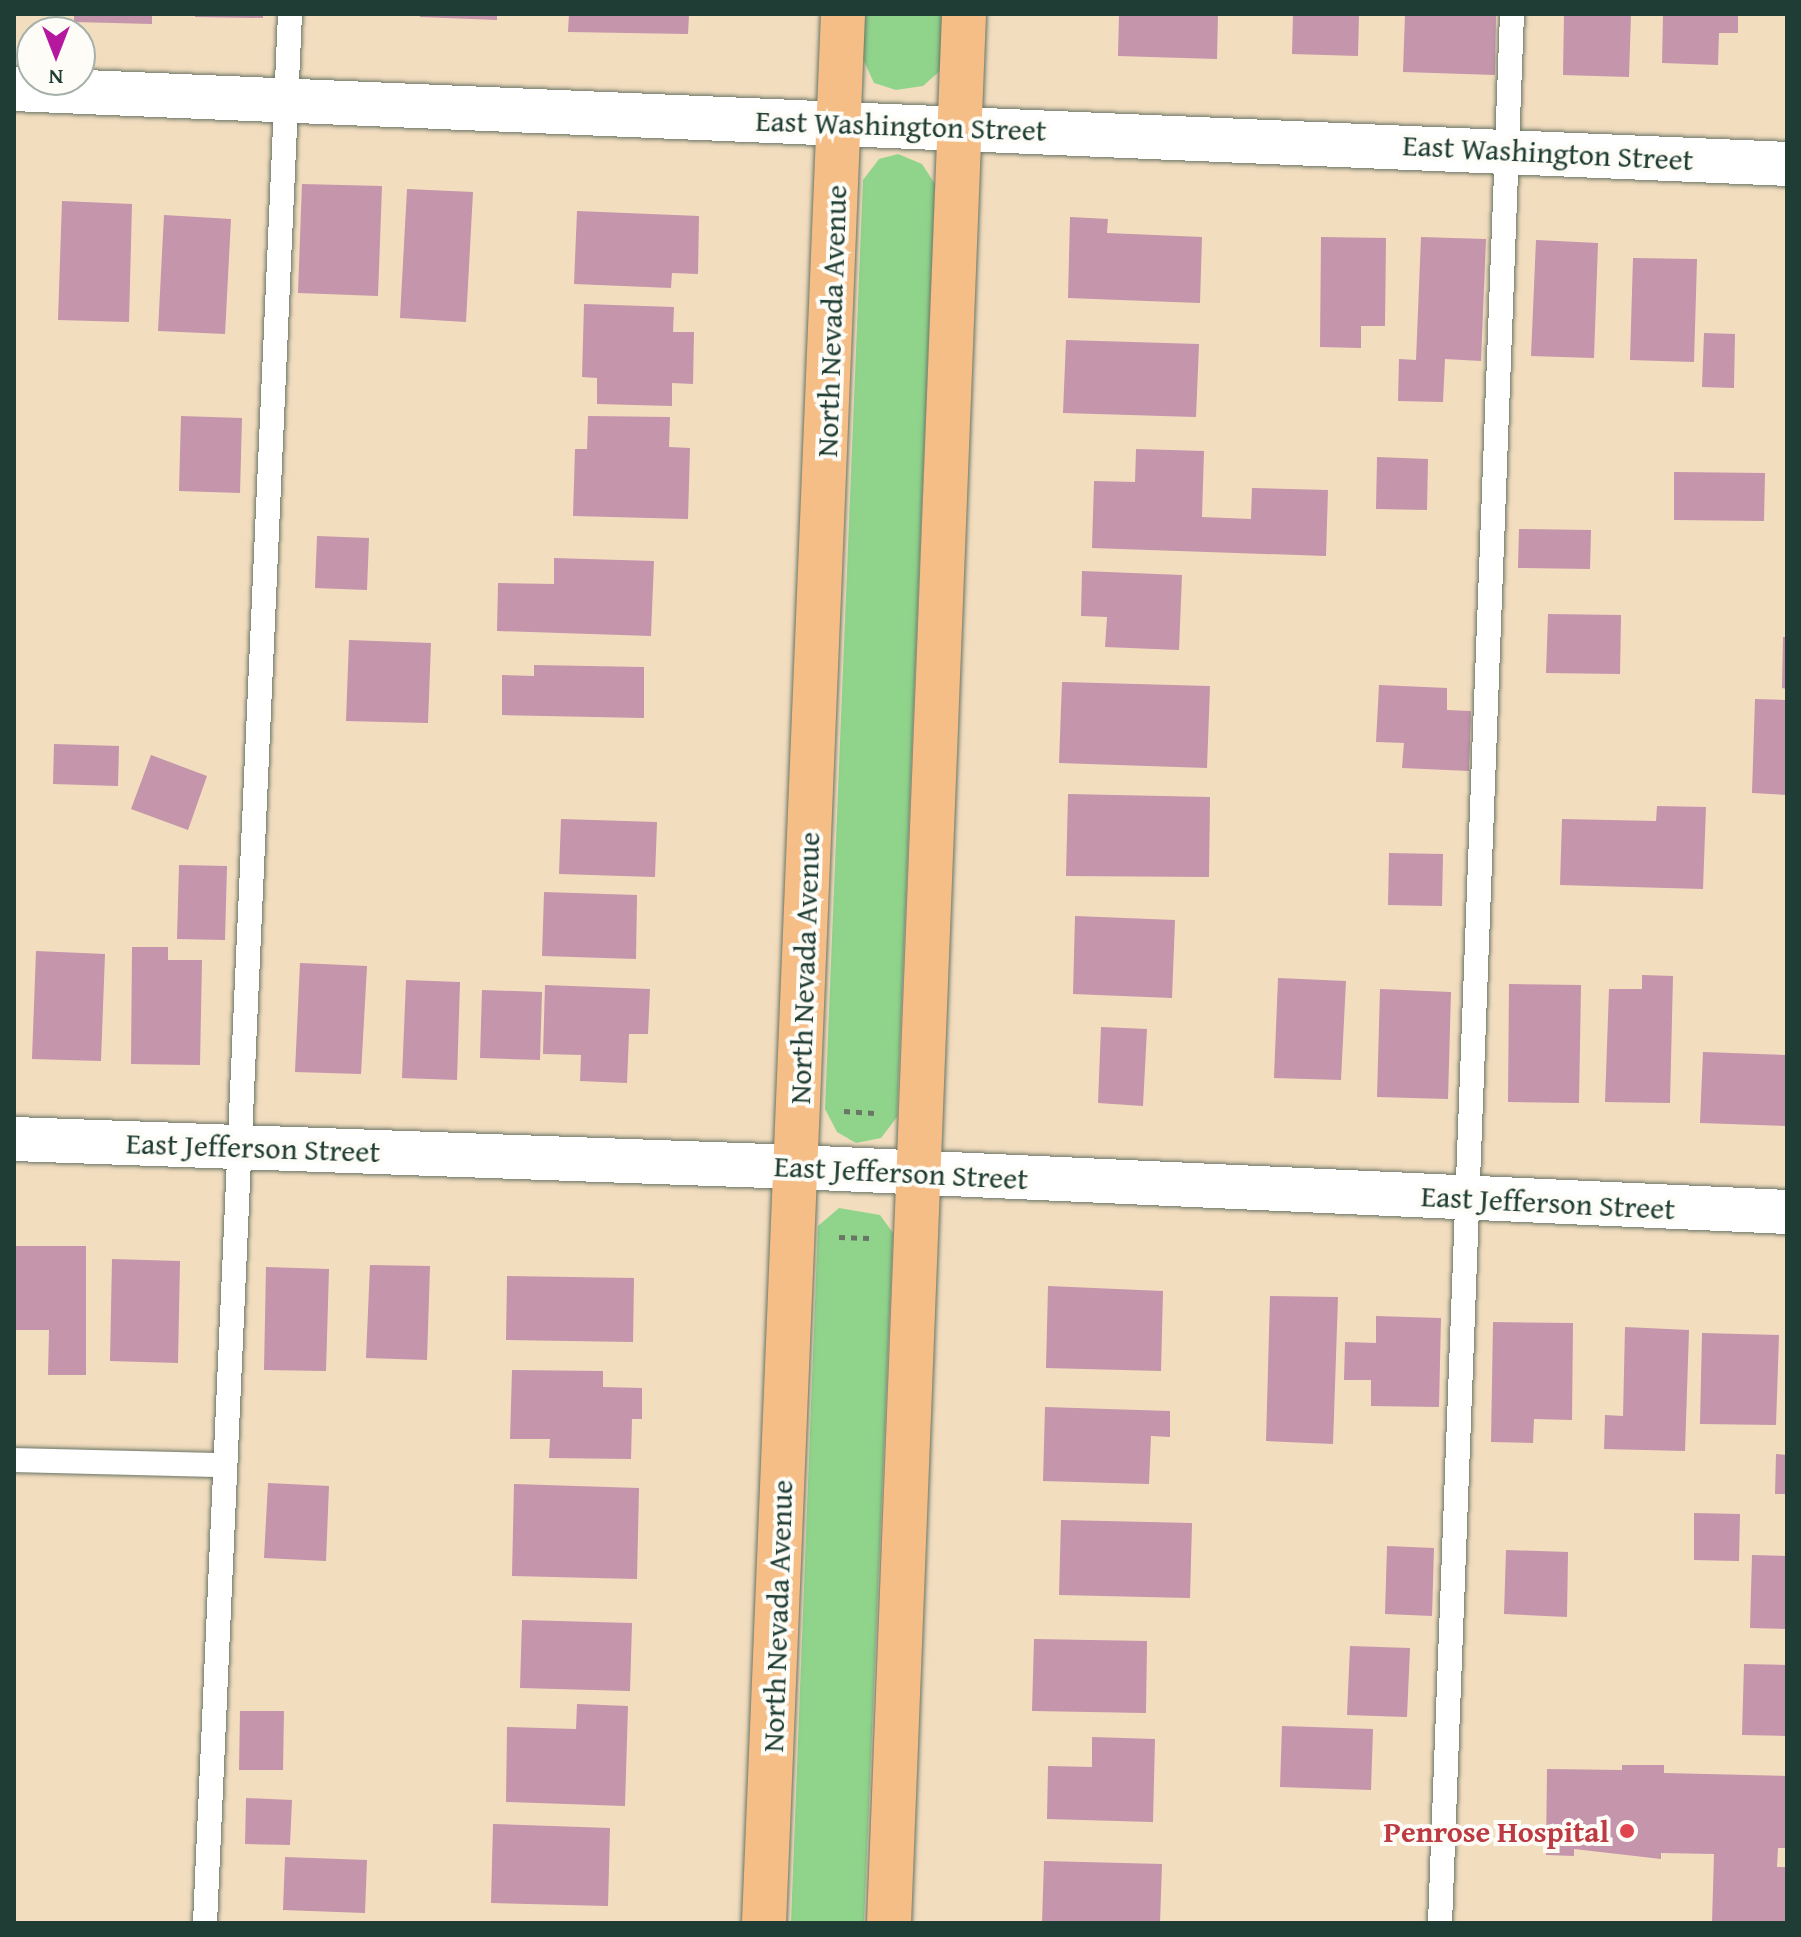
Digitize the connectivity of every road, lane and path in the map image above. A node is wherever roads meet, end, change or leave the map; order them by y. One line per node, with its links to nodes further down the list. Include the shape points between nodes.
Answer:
1 (290, 14): 6 (lane)
2 (843, 14): 7 (main road, North Nevada Avenue)
3 (964, 14): 8 (main road)
4 (1512, 14): 9 (lane)
5 (14, 89): 6 (street, East Washington Street)
6 (286, 99): 7 (street, East Washington Street); 14 (lane)
7 (839, 124): 8 (street, East Washington Street); 15 (main road, North Nevada Avenue)
8 (960, 125): 9 (street, East Washington Street); 16 (main road)
9 (1505, 150): 10 (street, East Washington Street); 17 (lane)
10 (1787, 164)
11 (841, 1111): 12 (path)
12 (887, 1113)
13 (14, 1139): 14 (street, East Jefferson Street)
14 (239, 1147): 15 (street, East Jefferson Street); 22 (lane)
15 (796, 1167): 16 (street, East Jefferson Street); 24 (main road, North Nevada Avenue)
16 (921, 1172): 17 (street, East Jefferson Street); 25 (main road)
17 (1466, 1198): 18 (street, East Jefferson Street); 26 (lane)
18 (1787, 1212)
19 (822, 1236): 20 (path)
20 (881, 1239)
21 (14, 1460): 22 (lane)
22 (225, 1465): 23 (lane)
23 (205, 1923)
24 (764, 1923)
25 (889, 1923)
26 (1440, 1923)

